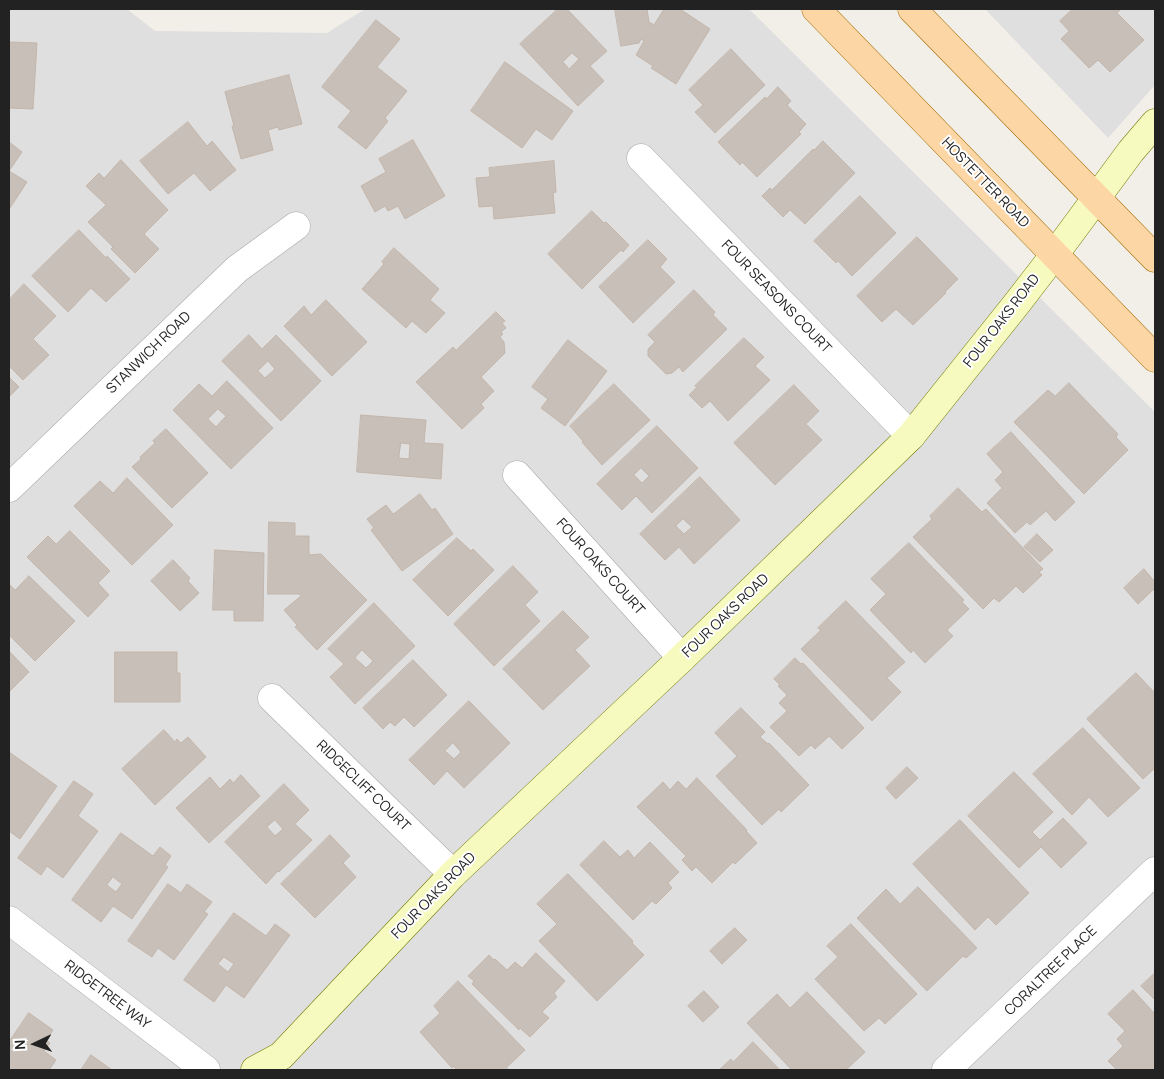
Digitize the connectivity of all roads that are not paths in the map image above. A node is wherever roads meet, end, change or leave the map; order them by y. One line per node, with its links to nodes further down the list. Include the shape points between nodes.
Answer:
1 (816, 9): 7 (main road, HOSTETTER ROAD)
2 (912, 9): 5 (main road)
3 (1155, 123): 5 (street, FOUR OAKS ROAD)
4 (641, 158): 10 (street, FOUR SEASONS COURT)
5 (1097, 197): 7 (street, FOUR OAKS ROAD); 8 (main road)
6 (296, 226): 12 (street, STANWICH ROAD, via 237,270)
7 (1055, 254): 9 (main road, HOSTETTER ROAD); 10 (street, FOUR OAKS ROAD)
8 (1155, 258)
9 (1155, 358)
10 (910, 436): 13 (street, FOUR OAKS ROAD)
11 (517, 475): 13 (street, FOUR OAKS COURT)
12 (9, 488)
13 (682, 658): 16 (street, FOUR OAKS ROAD)
14 (272, 698): 16 (street, RIDGECLIFF COURT)
15 (1155, 871): 20 (street, CORALTREE PLACE)
16 (453, 874): 19 (street, FOUR OAKS ROAD, via 281,1056)
17 (9, 920): 18 (street, RIDGETREE WAY)
18 (206, 1070)
19 (255, 1070)
20 (946, 1070)

